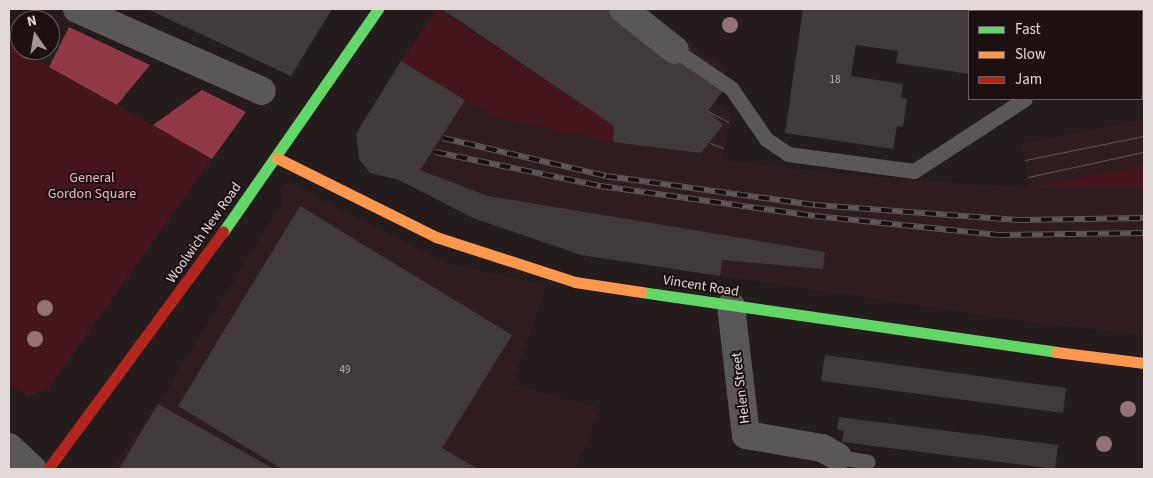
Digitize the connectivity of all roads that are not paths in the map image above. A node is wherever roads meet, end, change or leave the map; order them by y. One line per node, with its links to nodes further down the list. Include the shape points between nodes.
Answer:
1 (77, 9): 5 (street)
2 (378, 9): 7 (street, Woolwich New Road)
3 (633, 12): 4 (street)
4 (675, 50): 6 (lane, via 731,88 766,139 788,154 914,171)
5 (262, 91)
6 (1023, 100)
7 (277, 158): 8 (street, Vincent Road, via 469,250 575,282); 14 (street, Woolwich New Road)
8 (731, 306): 9 (street, Vincent Road, via 898,333); 11 (street, Helen Street, via 746,435 822,448)
9 (1144, 363)
10 (9, 447): 13 (street)
11 (838, 457): 12 (lane)
12 (868, 462)
13 (33, 469)
14 (48, 469)

